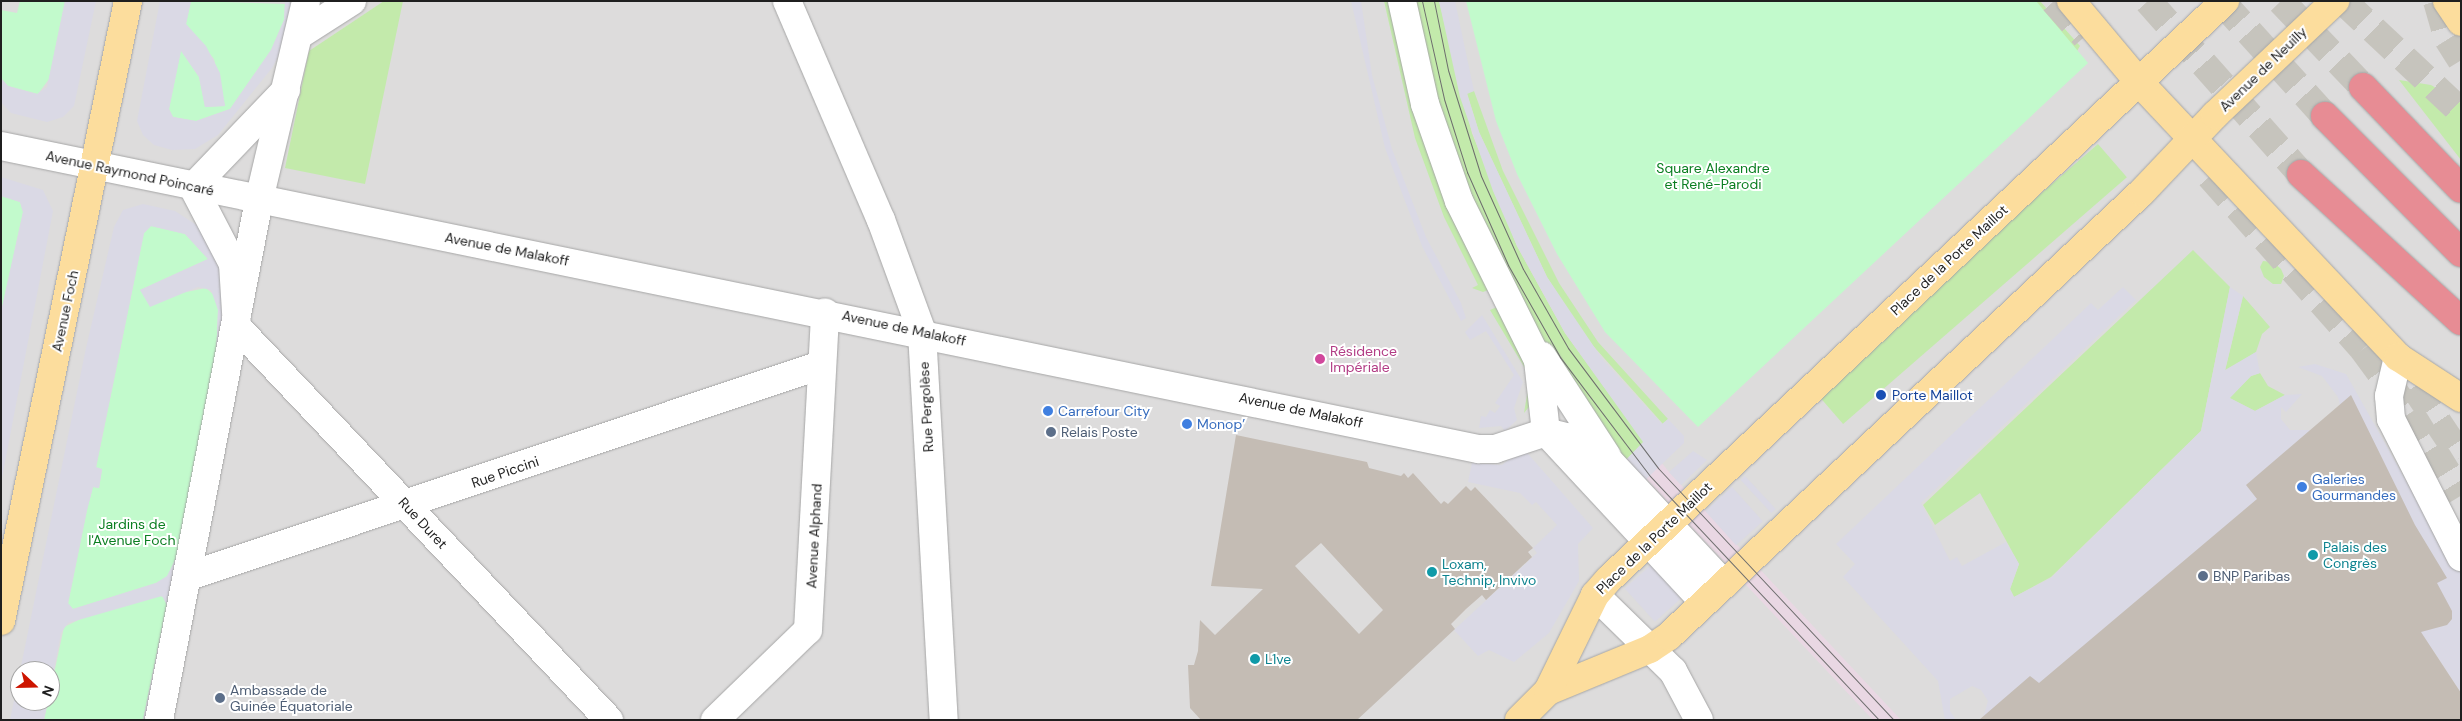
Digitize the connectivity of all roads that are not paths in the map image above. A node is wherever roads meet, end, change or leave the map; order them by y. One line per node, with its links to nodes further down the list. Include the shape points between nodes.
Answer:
1 (128, 1): 18 (main road, Avenue Foch)
2 (306, 1): 11 (street)
3 (352, 1): 11 (street)
4 (1402, 1): 25 (street, via 1419,82 1443,160 1469,227)
5 (2071, 1): 12 (main road)
6 (2225, 1): 12 (main road)
7 (2335, 1): 16 (main road, Avenue de Neuilly, via 2215,115)
8 (2447, 1): 10 (main road)
9 (796, 4): 28 (street, Rue Pergolèse)
10 (2461, 22)
11 (299, 35): 14 (street)
12 (2139, 82): 16 (main road); 35 (main road, Place de la Porte Maillot)
13 (2368, 86): 21 (highway)
14 (286, 90): 20 (street); 22 (street)
15 (2325, 116): 23 (highway)
16 (2194, 140): 29 (main road); 38 (main road)
17 (1, 146): 18 (street, Avenue Raymond Poincaré)
18 (94, 166): 20 (street, Avenue Raymond Poincaré); 40 (main road, Avenue Foch)
19 (2301, 174): 26 (highway)
20 (193, 187): 22 (street, Avenue Raymond Poincaré); 27 (street, via 233,264)
21 (2461, 189)
22 (259, 200): 24 (street, Avenue de Malakoff); 27 (street)
23 (2461, 253)
24 (825, 312): 28 (street, Avenue de Malakoff); 30 (street, Avenue Alphand)
25 (1515, 318): 32 (street, via 1538,360); 33 (street)
26 (2461, 321)
27 (237, 327): 34 (street, Rue Duret); 37 (street)
28 (922, 332): 32 (street, Avenue de Malakoff, via 1479,449 1495,449); 46 (street, Rue Pergolèse)
29 (2398, 357): 31 (main road); 36 (street, via 2389,396 2391,419)
30 (821, 365): 34 (street, Rue Piccini); 45 (street, Avenue Alphand, via 808,630)
31 (2461, 398)
32 (1546, 432): 33 (street, via 1582,443); 35 (street)
33 (1611, 463): 35 (street)
34 (407, 505): 37 (street, Rue Piccini); 44 (street, Rue Duret)
35 (1657, 533): 38 (street); 39 (main road, Place de la Porte Maillot)
36 (2457, 535)
37 (189, 576): 43 (street)
38 (1714, 593): 41 (main road)
39 (1594, 595): 41 (street); 42 (main road, Place de la Porte Maillot)
40 (1, 621)
41 (1650, 649): 42 (main road); 48 (street, via 1673,671)
42 (1548, 691): 47 (main road)
43 (159, 720)
44 (609, 720)
45 (715, 720)
46 (944, 720)
47 (1519, 720)
48 (1699, 720)

